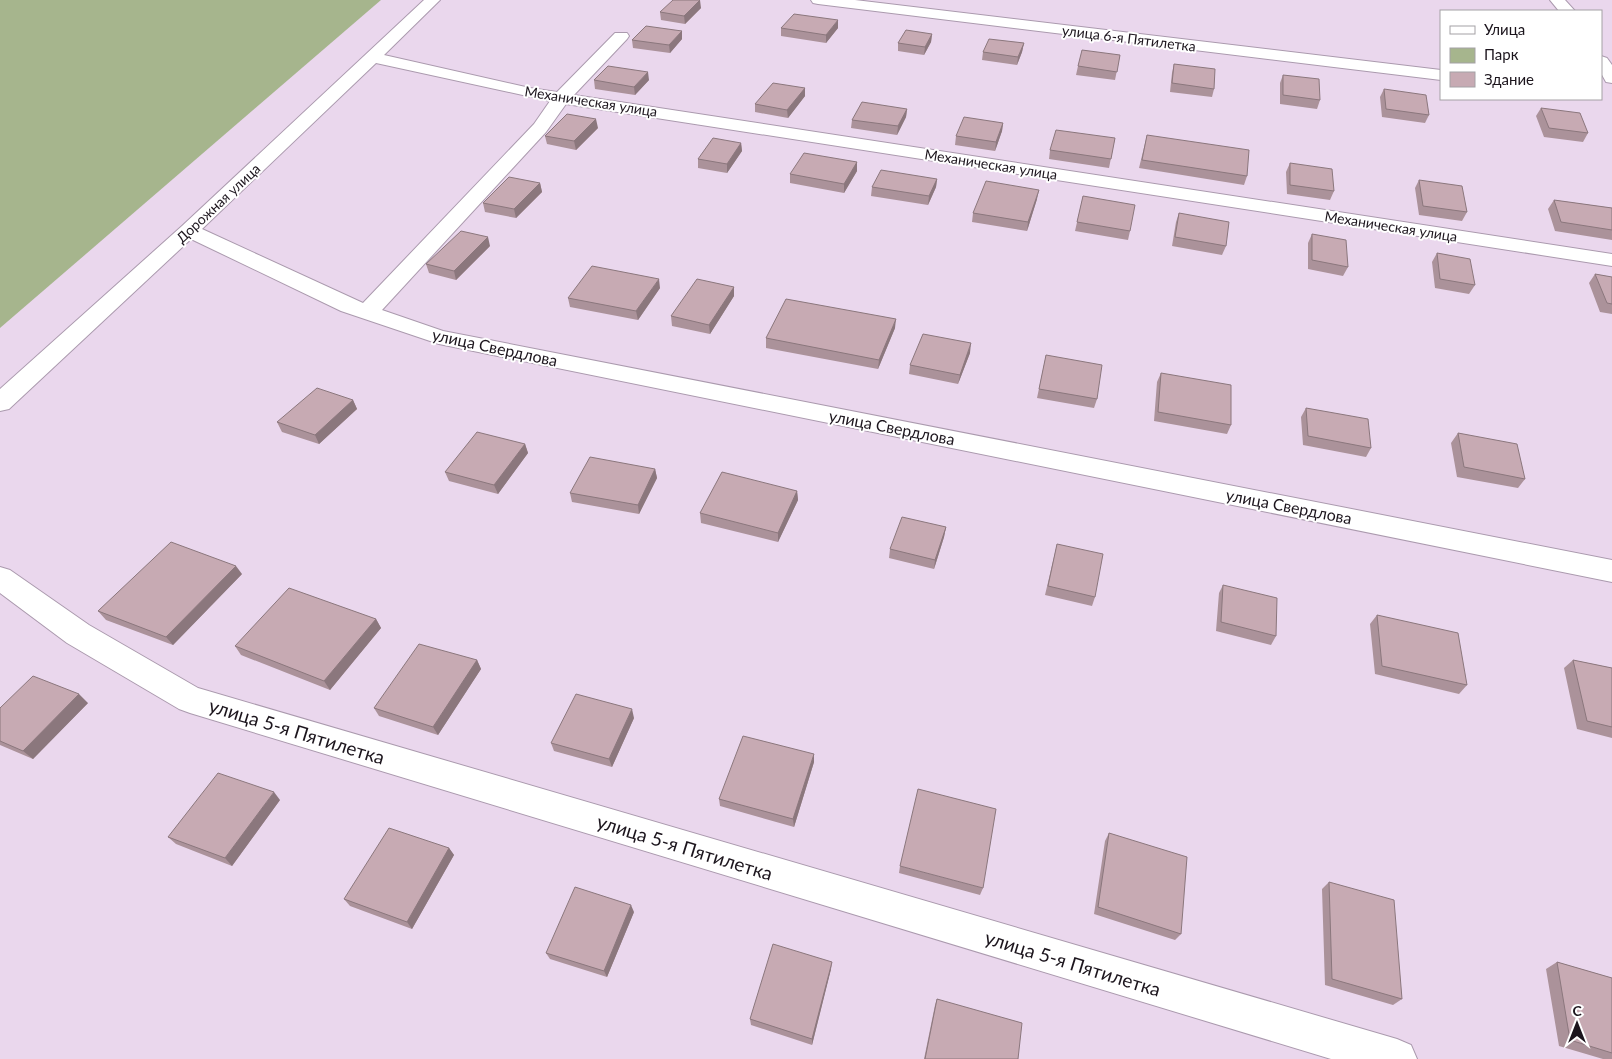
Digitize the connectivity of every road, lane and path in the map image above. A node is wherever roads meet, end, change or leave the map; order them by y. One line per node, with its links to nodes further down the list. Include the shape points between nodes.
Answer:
1 (434, 0): 6 (street, Дорожная улица)
2 (818, 0): 8 (street, улица 6-я Пятилетка)
3 (1557, 0): 4 (street)
4 (1566, 10)
5 (621, 36): 10 (street)
6 (372, 57): 10 (street, Механическая улица, via 530,93); 11 (street, Дорожная улица)
7 (1602, 63): 9 (street)
8 (1440, 75)
9 (1612, 78)
10 (562, 96): 12 (street, Механическая улица); 13 (street, via 540,128)
11 (189, 230): 13 (street, улица Свердлова); 14 (street, Дорожная улица)
12 (1612, 260)
13 (367, 312): 15 (street, улица Свердлова, via 439,337)
14 (0, 404)
15 (1612, 571)
16 (0, 578): 17 (street, улица 5-я Пятилетка, via 78,634 190,699)
17 (1397, 1059)

